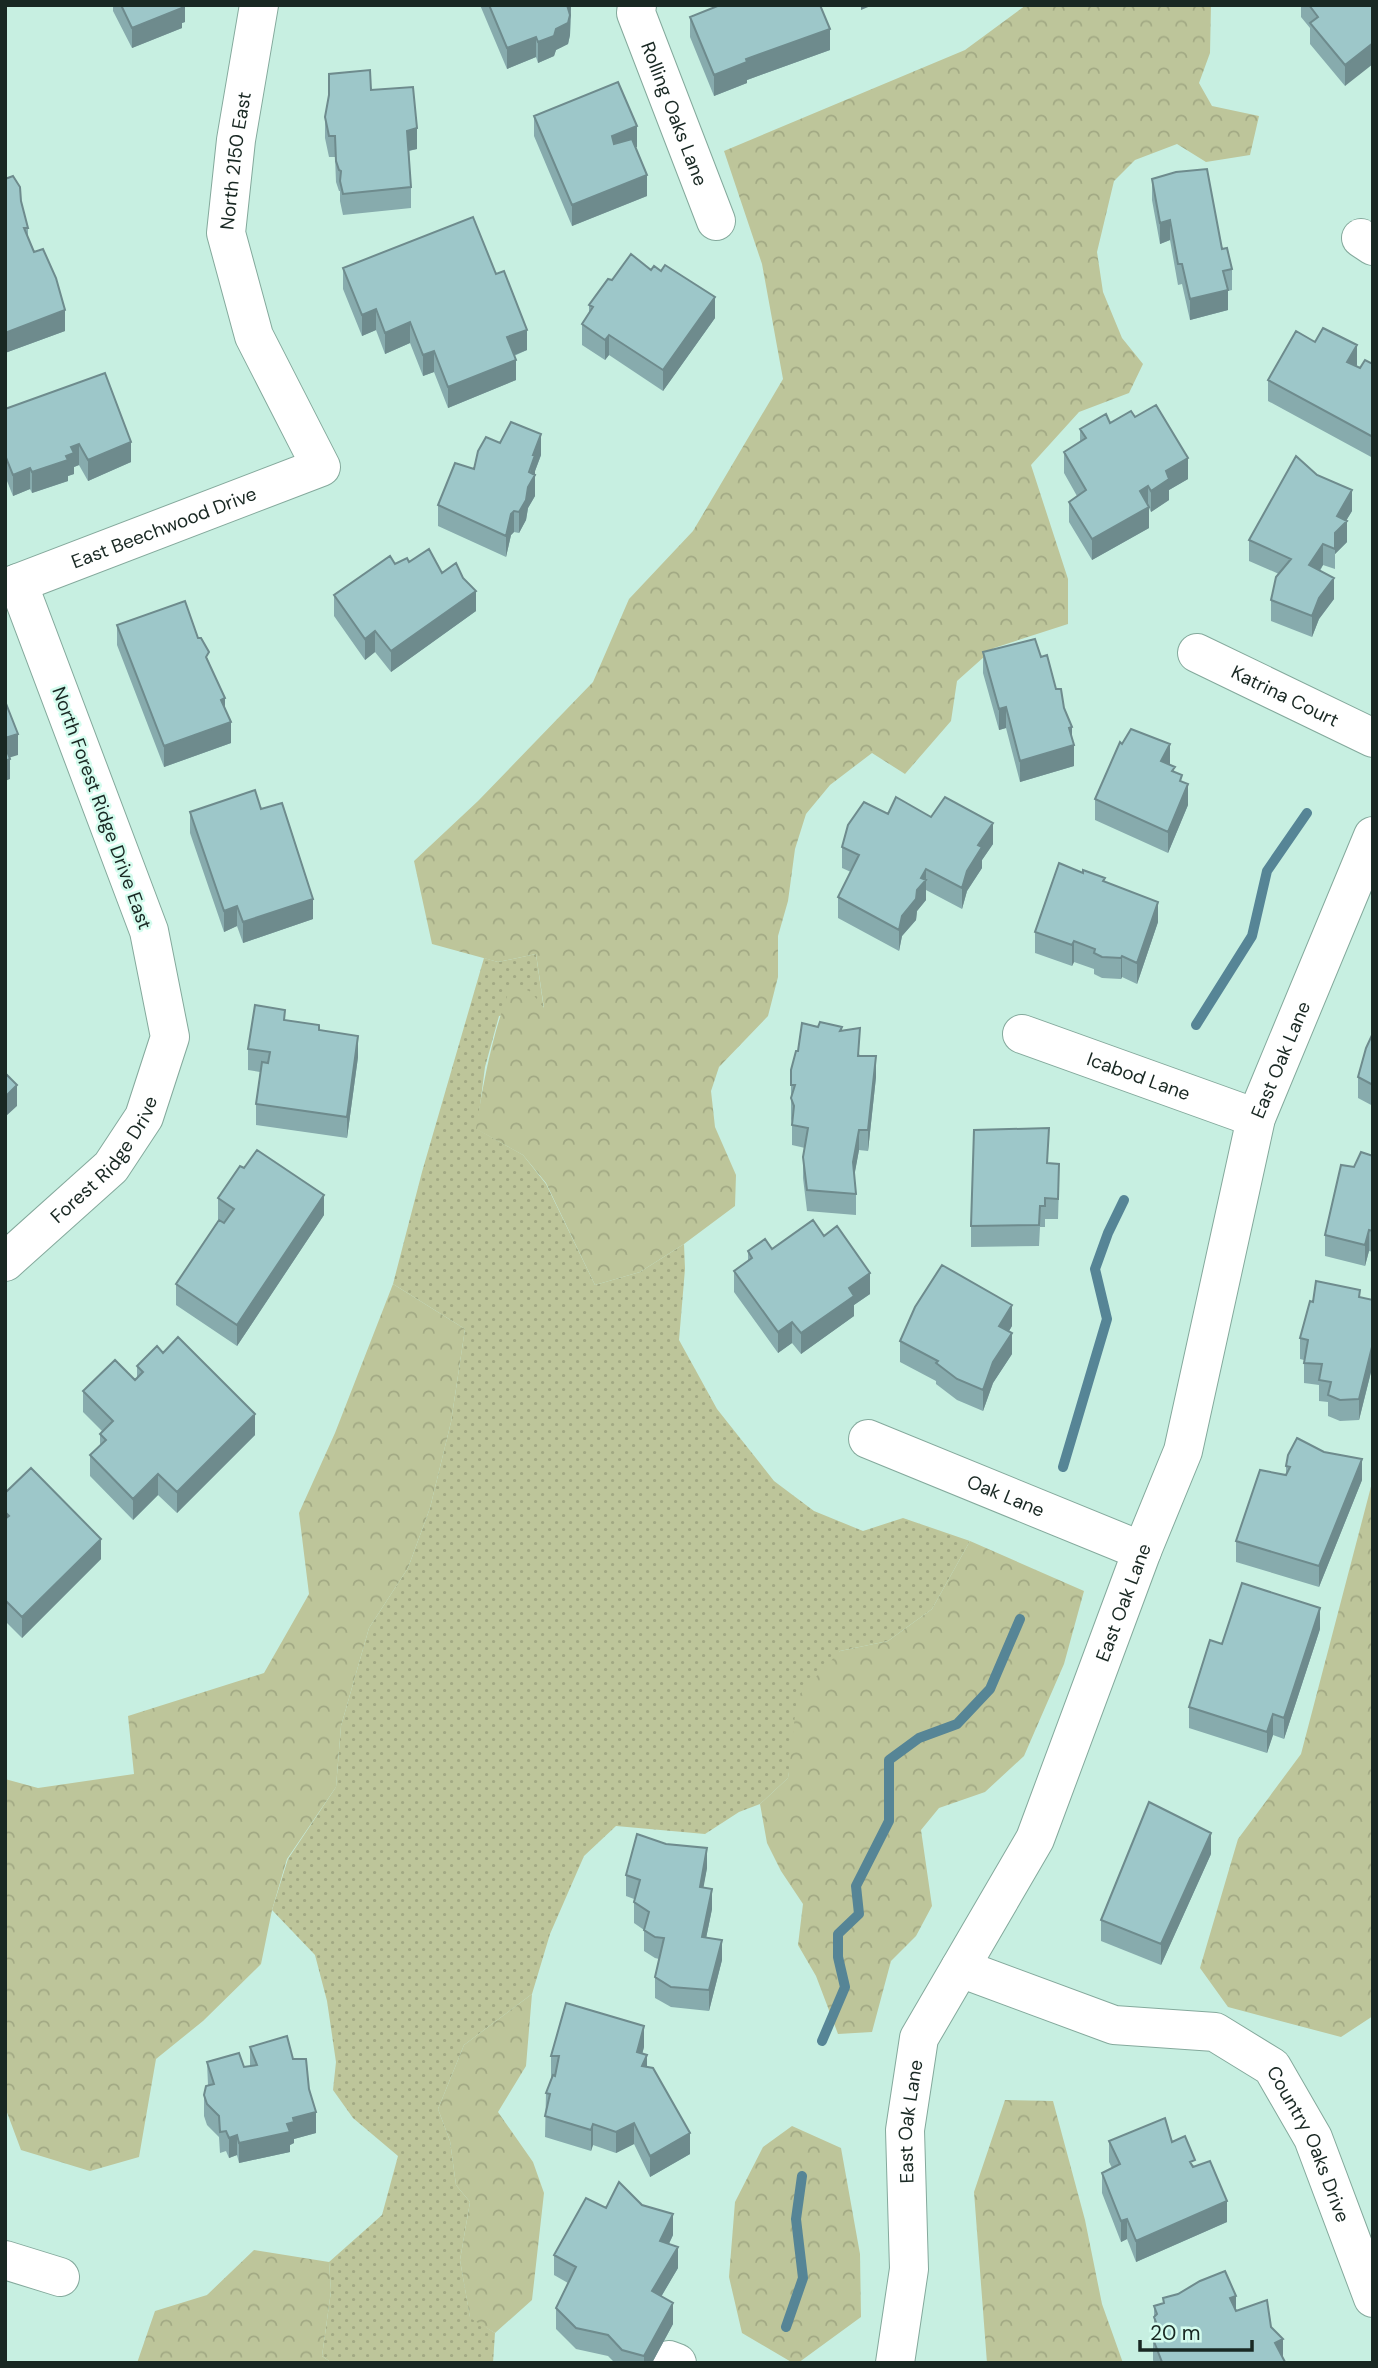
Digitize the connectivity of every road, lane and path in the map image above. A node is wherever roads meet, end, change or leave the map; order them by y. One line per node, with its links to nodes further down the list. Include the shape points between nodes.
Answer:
1 (259, 5): 4 (street, North 2150 East, via 236,139 226,233 254,335)
2 (637, 5): 3 (street, Rolling Oaks Lane, via 636,13)
3 (716, 221)
4 (321, 467): 5 (street, East Beechwood Drive)
5 (12, 586): 10 (street, North Forest Ridge Drive East, via 149,931)
6 (1197, 653): 7 (street, Katrina Court)
7 (1373, 738)
8 (1373, 836): 11 (street, East Oak Lane)
9 (1022, 1034): 11 (street, Icabod Lane)
10 (170, 1037): 12 (street, Forest Ridge Drive, via 144,1117 111,1167)
11 (1256, 1118): 14 (street, East Oak Lane, via 1183,1451)
12 (5, 1262)
13 (869, 1440): 14 (street, Oak Lane)
14 (1142, 1551): 15 (street, East Oak Lane, via 1035,1839)
15 (960, 1968): 18 (street, Country Oaks Drive, via 1114,2025 1216,2032 1272,2067 1313,2138); 19 (street, East Oak Lane, via 919,2038 905,2130 909,2269)
16 (5, 2260): 17 (street)
17 (60, 2277)
18 (1373, 2298)
19 (895, 2363)

